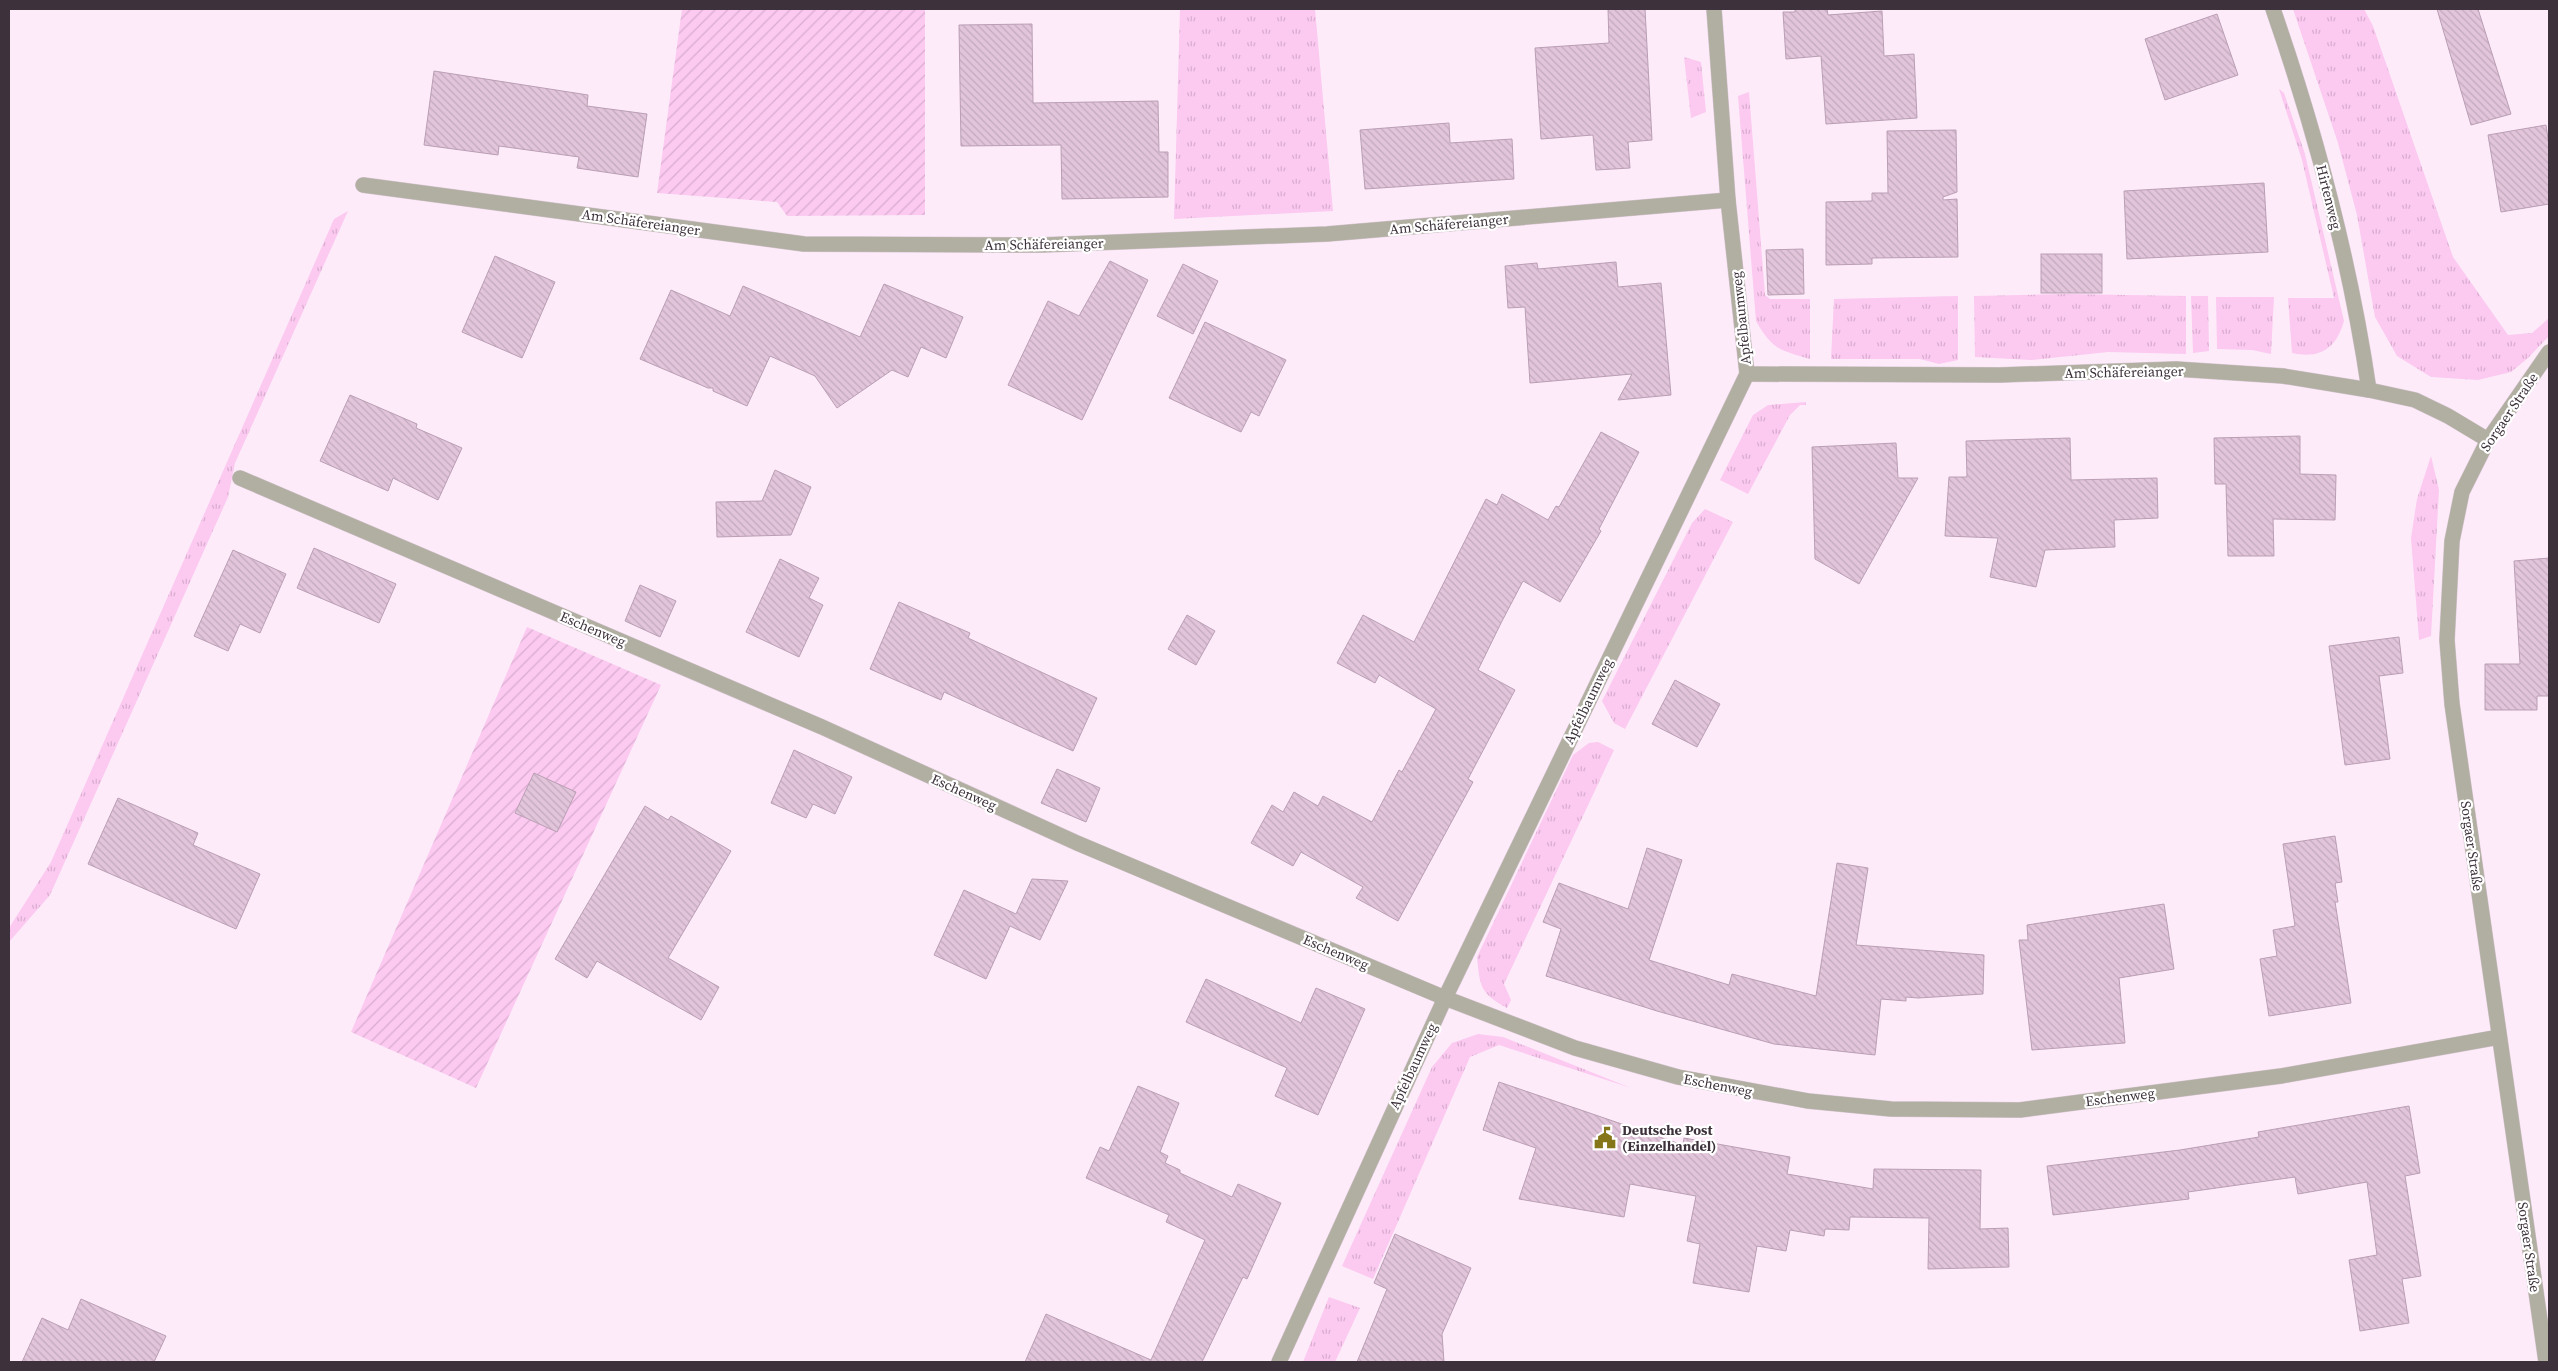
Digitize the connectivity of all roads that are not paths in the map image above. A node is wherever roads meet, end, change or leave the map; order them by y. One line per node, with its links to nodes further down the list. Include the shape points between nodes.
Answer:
1 (1714, 9): 4 (street, Apfelbaumweg)
2 (2273, 9): 7 (street, Hirtenweg, via 2308,112 2357,310)
3 (363, 185): 4 (street, Am Schäfereianger, via 814,244 1041,245 1327,234)
4 (1728, 200): 6 (street, Apfelbaumweg)
5 (2549, 352): 8 (street, Sorgaer Straße)
6 (1747, 374): 7 (street, Am Schäfereianger, via 2000,375 2176,369 2283,376); 10 (street, Apfelbaumweg)
7 (2370, 390): 8 (street, Am Schäfereianger, via 2415,400)
8 (2488, 440): 11 (street, Sorgaer Straße, via 2462,492 2452,541 2447,640 2452,704)
9 (240, 478): 10 (street, Eschenweg, via 822,727 1077,843)
10 (1445, 998): 11 (street, Eschenweg, via 1575,1048 1678,1078 1808,1102 1891,1108 2020,1110 2281,1076); 12 (street, Apfelbaumweg)
11 (2499, 1037): 13 (street, Sorgaer Straße)
12 (1279, 1362)
13 (2546, 1362)

